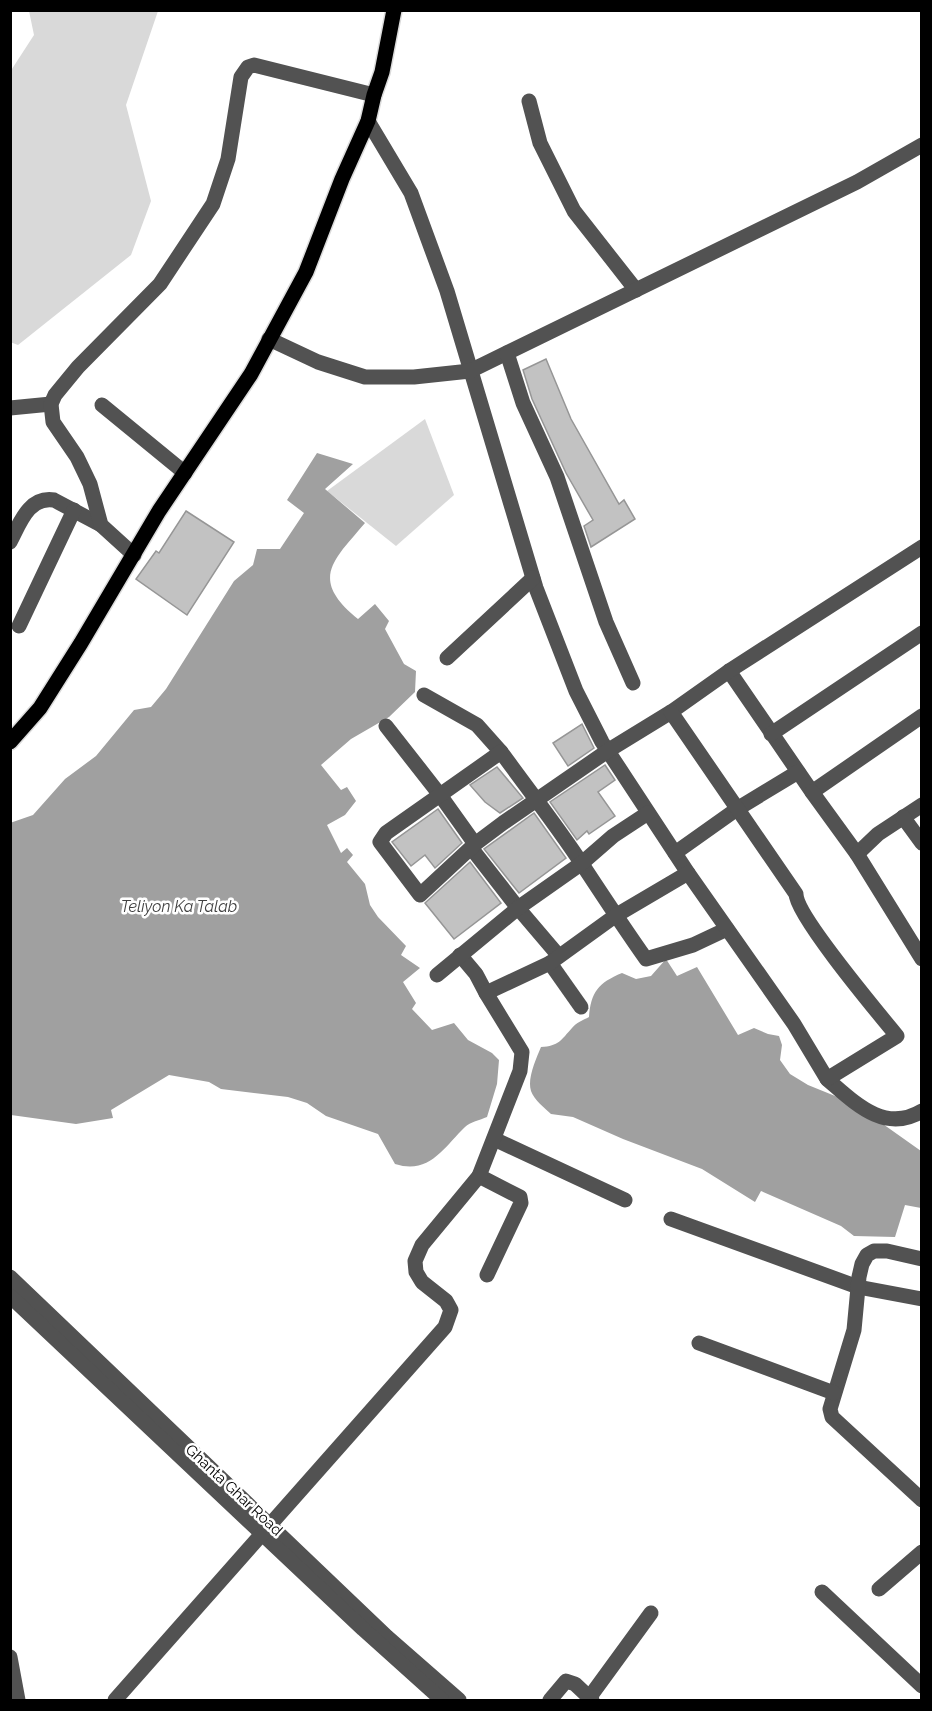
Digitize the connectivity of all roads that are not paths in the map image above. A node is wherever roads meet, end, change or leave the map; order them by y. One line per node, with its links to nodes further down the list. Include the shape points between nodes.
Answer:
1 (394, 10): 2 (main road)
2 (374, 95): 4 (main road); 10 (street, via 254,65 248,67 241,77 228,159 213,204 160,284 78,368)
3 (529, 101): 6 (street, via 540,143 574,211)
4 (368, 121): 7 (main road, via 306,272); 9 (street, via 411,193 447,291)
5 (921, 145): 6 (street, via 857,182)
6 (636, 290): 8 (street)
7 (269, 339): 9 (street, via 318,362 364,377); 13 (main road, via 251,374)
8 (507, 353): 9 (street); 24 (street, via 523,403 557,477 606,622)
9 (470, 371): 19 (street)
10 (51, 404): 12 (street); 15 (street, via 53,422 90,484)
11 (102, 405): 13 (street)
12 (10, 408)
13 (185, 473): 18 (main road)
14 (74, 510): 15 (street); 16 (street, via 54,500 38,502 24,516); 20 (street)
15 (101, 525): 18 (street)
16 (10, 542)
17 (921, 547): 23 (street)
18 (134, 555): 30 (main road, via 40,708)
19 (533, 578): 22 (street); 31 (street, via 576,691)
20 (19, 626)
21 (921, 633): 29 (street)
22 (447, 658)
23 (729, 671): 26 (street); 29 (street)
24 (633, 683)
25 (424, 695): 32 (street, via 477,725)
26 (671, 712): 31 (street); 38 (street)
27 (921, 716): 34 (street)
28 (386, 726): 35 (street)
29 (771, 734): 33 (street)
30 (10, 742)
31 (609, 750): 36 (street); 39 (street)
32 (501, 752): 35 (street); 36 (street)
33 (798, 772): 34 (street); 38 (street)
34 (812, 792): 44 (street)
35 (440, 795): 42 (street); 42 (street, via 386,833 380,842 383,848 420,895)
36 (536, 800): 42 (street); 45 (street)
37 (921, 805): 40 (street)
38 (737, 809): 43 (street); 56 (street, via 796,894 796,902 811,925 897,1036)
39 (648, 813): 43 (street); 45 (street)
40 (903, 817): 41 (street); 44 (street)
41 (921, 843)
42 (474, 846): 47 (street)
43 (675, 853): 46 (street)
44 (857, 854): 51 (street)
45 (582, 863): 47 (street); 48 (street)
46 (688, 873): 48 (street); 49 (street)
47 (518, 908): 50 (street); 52 (street)
48 (615, 916): 49 (street, via 646,959 693,945); 52 (street)
49 (727, 929): 56 (street, via 794,1024)
50 (460, 955): 53 (street); 54 (street)
51 (921, 958)
52 (554, 959): 54 (street); 55 (street)
53 (437, 975)
54 (486, 993): 58 (street, via 522,1052 520,1071)
55 (581, 1007)
56 (827, 1079): 57 (street, via 874,1115 902,1119)
57 (921, 1112)
58 (494, 1139): 59 (street); 60 (street)
59 (479, 1176): 63 (street, via 520,1197 521,1203); 71 (street, via 422,1245 415,1260 422,1282 446,1301 451,1310 445,1327)
60 (625, 1200)
61 (671, 1219): 65 (street)
62 (921, 1259): 65 (street, via 874,1251 862,1264)
63 (487, 1275)
64 (10, 1277): 71 (street, Ghanta Ghar Road)
65 (858, 1287): 67 (street); 69 (street, via 854,1329)
66 (10, 1296): 71 (street, Ghanta Ghar Road)
67 (921, 1299)
68 (699, 1343): 69 (street)
69 (834, 1394): 70 (street, via 832,1417)
70 (921, 1500)
71 (267, 1529): 80 (street); 81 (street, Ghanta Ghar Road, via 363,1629); 82 (street, Ghanta Ghar Road)
72 (921, 1552): 73 (street)
73 (879, 1589)
74 (822, 1592): 77 (street)
75 (651, 1613): 78 (street)
76 (10, 1657): 79 (street)
77 (921, 1686)
78 (590, 1699): 83 (street, via 566,1681)
79 (18, 1701)
80 (115, 1701)
81 (442, 1701)
82 (459, 1701)
83 (550, 1701)

